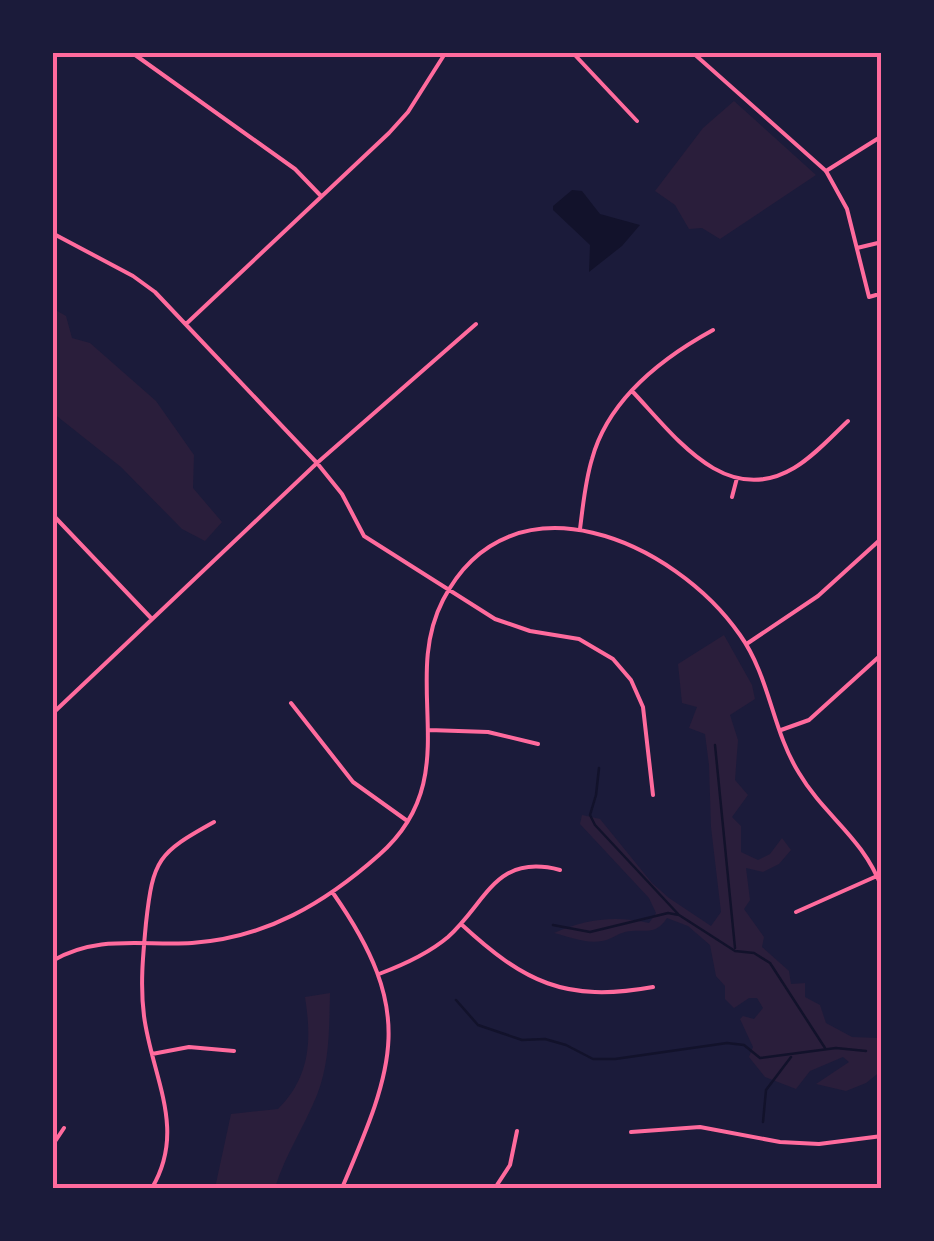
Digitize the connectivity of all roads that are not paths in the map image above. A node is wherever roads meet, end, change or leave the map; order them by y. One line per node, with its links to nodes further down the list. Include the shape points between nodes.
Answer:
1 (131, 52): 8 (street, via 282,159)
2 (446, 52): 8 (street, via 408,112)
3 (572, 52): 5 (street)
4 (692, 52): 7 (street)
5 (637, 120)
6 (882, 136): 7 (street)
7 (826, 171): 11 (street, via 847,209)
8 (321, 196): 13 (street)
9 (52, 232): 13 (street, via 133,276)
10 (882, 242): 11 (street)
11 (857, 248): 12 (street, via 869,297)
12 (876, 295)
13 (186, 324): 18 (street)
14 (476, 324): 18 (street)
15 (714, 330): 16 (street)
16 (632, 391): 19 (street, via 697,459); 22 (street, via 597,444)
17 (848, 421): 19 (street, via 795,468 770,478)
18 (317, 463): 24 (street, via 364,536); 25 (street)
19 (737, 478): 20 (street)
20 (732, 497)
21 (52, 514): 25 (street)
22 (580, 529): 24 (street, via 508,538 478,556); 26 (street, via 622,541 679,571)
23 (882, 538): 26 (street, via 818,596)
24 (448, 590): 30 (street, via 430,638); 33 (street, via 511,626 579,639 613,659 643,707)
25 (151, 618): 29 (street)
26 (746, 644): 31 (street)
27 (882, 654): 31 (street, via 809,720)
28 (291, 704): 34 (street, via 354,782)
29 (52, 714)
30 (429, 730): 32 (street, via 488,732); 34 (street, via 426,775)
31 (780, 730): 37 (street, via 803,781 856,839)
32 (538, 744)
33 (653, 795)
34 (408, 821): 39 (street)
35 (214, 822): 42 (street, via 162,858 152,879)
36 (560, 870): 41 (street, via 536,866 504,875)
37 (877, 876): 38 (street); 40 (street)
38 (882, 888)
39 (333, 893): 42 (street, via 243,934); 44 (street)
40 (796, 912)
41 (460, 924): 44 (street, via 434,948); 45 (street, via 538,982 598,992)
42 (144, 942): 43 (street, via 92,945); 47 (street, via 142,993)
43 (52, 961)
44 (379, 974): 54 (street, via 388,1026 384,1078)
45 (653, 987)
46 (234, 1051): 47 (street, via 189,1046)
47 (152, 1054): 53 (street, via 170,1127)
48 (64, 1128): 52 (street)
49 (517, 1131): 55 (street, via 510,1165)
50 (631, 1132): 51 (street, via 700,1127 819,1144)
51 (882, 1136)
52 (52, 1146)
53 (152, 1188)
54 (342, 1188)
55 (495, 1188)

